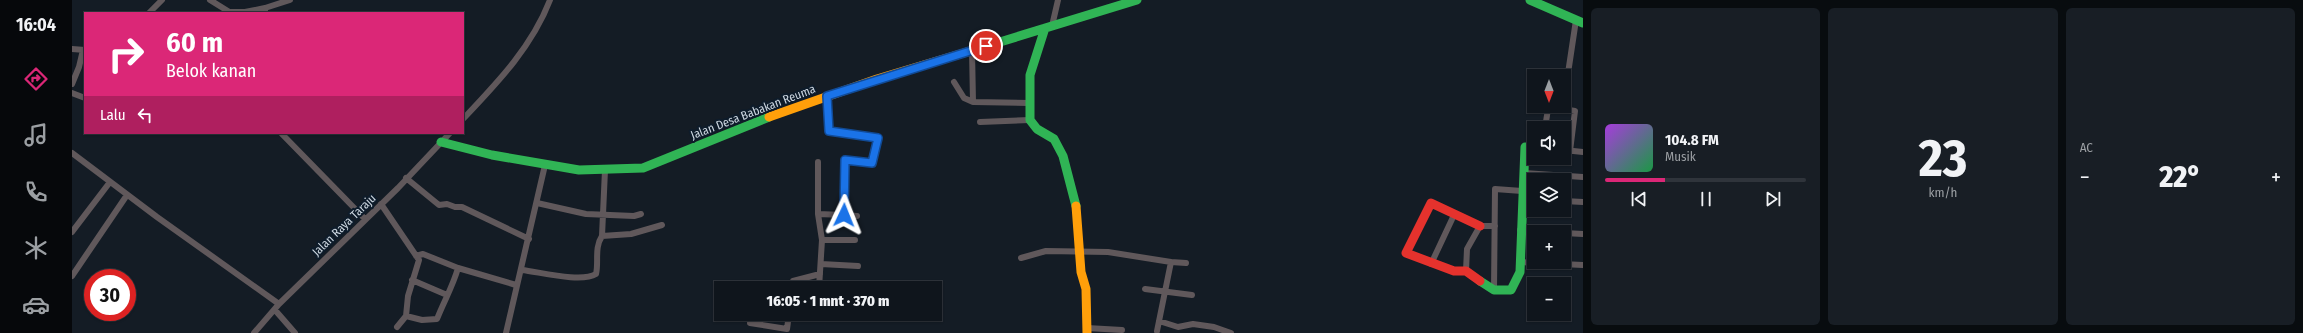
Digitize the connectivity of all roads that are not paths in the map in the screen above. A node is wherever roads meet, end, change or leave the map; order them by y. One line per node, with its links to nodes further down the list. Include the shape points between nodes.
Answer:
1 (162, 0): 9 (street)
2 (210, 0): 10 (street)
3 (290, 0): 8 (street)
4 (550, 0): 25 (street, via 523,51)
5 (1058, 0): 12 (street)
6 (1137, 0): 12 (street, Jalan Desa Babakan Reuma)
7 (1530, 0): 11 (street)
8 (265, 10): 10 (street)
9 (150, 12)
10 (231, 12)
11 (1580, 22): 16 (street)
12 (1048, 27): 15 (street, Jalan Desa Babakan Reuma); 23 (street, via 1030,75)
13 (72, 49): 14 (street)
14 (84, 50): 18 (street)
15 (972, 50): 20 (street, Jalan Desa Babakan Reuma); 22 (street)
16 (1570, 69)
17 (954, 82): 22 (street, via 964,98)
18 (72, 84)
19 (72, 93): 21 (street)
20 (827, 96): 38 (street, Jalan Desa Babakan Reuma, via 656,164 632,169); 53 (street, via 829,131 878,138 872,163 845,160)
21 (84, 98)
22 (973, 102): 23 (street)
23 (1029, 103): 26 (street)
24 (1571, 110): 28 (street, via 1575,111)
25 (464, 118)
26 (1030, 120): 27 (street); 69 (street, via 1037,129 1051,136 1063,156 1078,214)
27 (980, 122)
28 (1571, 130)
29 (282, 134): 56 (street)
30 (449, 134): 31 (street, Jalan Raya Taraju)
31 (441, 142): 37 (street, Jalan Desa Babakan Reuma); 41 (street, Jalan Raya Taraju)
32 (1527, 147): 39 (street, via 1525,147)
33 (1571, 150): 34 (street)
34 (1583, 152)
35 (72, 153): 42 (street)
36 (818, 162): 51 (street)
37 (545, 165): 38 (street, Jalan Desa Babakan Reuma, via 579,170); 48 (street)
38 (605, 170): 52 (street)
39 (1523, 172): 40 (street); 44 (street)
40 (1583, 177)
41 (406, 178): 49 (street, Jalan Raya Taraju); 66 (street, via 439,205 462,207)
42 (110, 182): 43 (street); 62 (street)
43 (127, 195): 83 (street); 93 (street)
44 (1522, 195): 45 (street); 59 (street, via 1494,189); 60 (street)
45 (1527, 197)
46 (1571, 201): 47 (street)
47 (1583, 202)
48 (537, 203): 52 (street, via 573,212); 66 (street)
49 (381, 204): 56 (street, Jalan Raya Taraju); 70 (street)
50 (641, 214): 52 (street)
51 (818, 214): 53 (street); 67 (street)
52 (602, 215): 65 (street)
53 (844, 215): 55 (street)
54 (1454, 215): 58 (street); 76 (street); 76 (street, via 1431,203 1406,253)
55 (857, 216)
56 (365, 219): 93 (street, Jalan Raya Taraju)
57 (662, 225): 65 (street, via 631,234)
58 (1480, 226): 59 (street); 81 (street, via 1467,249)
59 (1495, 226): 90 (street)
60 (1520, 230): 61 (street); 73 (street)
61 (1527, 230)
62 (72, 232)
63 (1571, 233): 64 (street)
64 (1583, 234)
65 (602, 236): 80 (street, via 597,255 597,271 592,276 578,277)
66 (529, 239): 80 (street)
67 (822, 240): 68 (street); 75 (street)
68 (855, 240)
69 (1081, 251): 71 (street, via 1046,251); 72 (street, via 1125,253); 100 (street, via 1081,272 1086,289)
70 (416, 256): 79 (street, via 423,254); 84 (street, via 418,263)
71 (1021, 258)
72 (1171, 262): 74 (street); 89 (street)
73 (1520, 262): 77 (street); 90 (street, via 1520,272 1511,290)
74 (1186, 263)
75 (821, 264): 78 (street); 82 (street)
76 (1431, 264): 81 (street, via 1454,271)
77 (1583, 265)
78 (858, 266)
79 (458, 268): 87 (street); 91 (street, via 452,289)
80 (522, 270): 87 (street)
81 (1466, 271): 90 (street)
82 (820, 274): 85 (street); 86 (street)
83 (72, 276)
84 (412, 280): 91 (street); 95 (street)
85 (794, 281)
86 (820, 281)
87 (516, 286): 105 (street)
88 (1145, 289): 89 (street)
89 (1166, 290): 92 (street); 98 (street)
90 (1494, 290)
91 (447, 295): 95 (street, via 437,319 422,320)
92 (1192, 295)
93 (279, 304): 94 (street, Jalan Raya Taraju)
94 (275, 310): 103 (street, Jalan Raya Taraju); 104 (street)
95 (406, 316): 99 (street)
96 (751, 321): 97 (street, via 750,324 787,329)
97 (788, 321)
98 (1159, 321): 102 (street); 106 (street, via 1178,327 1193,324 1214,326)
99 (397, 327)
100 (1087, 330): 101 (street)
101 (1122, 330)
102 (1157, 331)
103 (254, 333)
104 (294, 333)
105 (506, 333)
106 (1231, 333)

